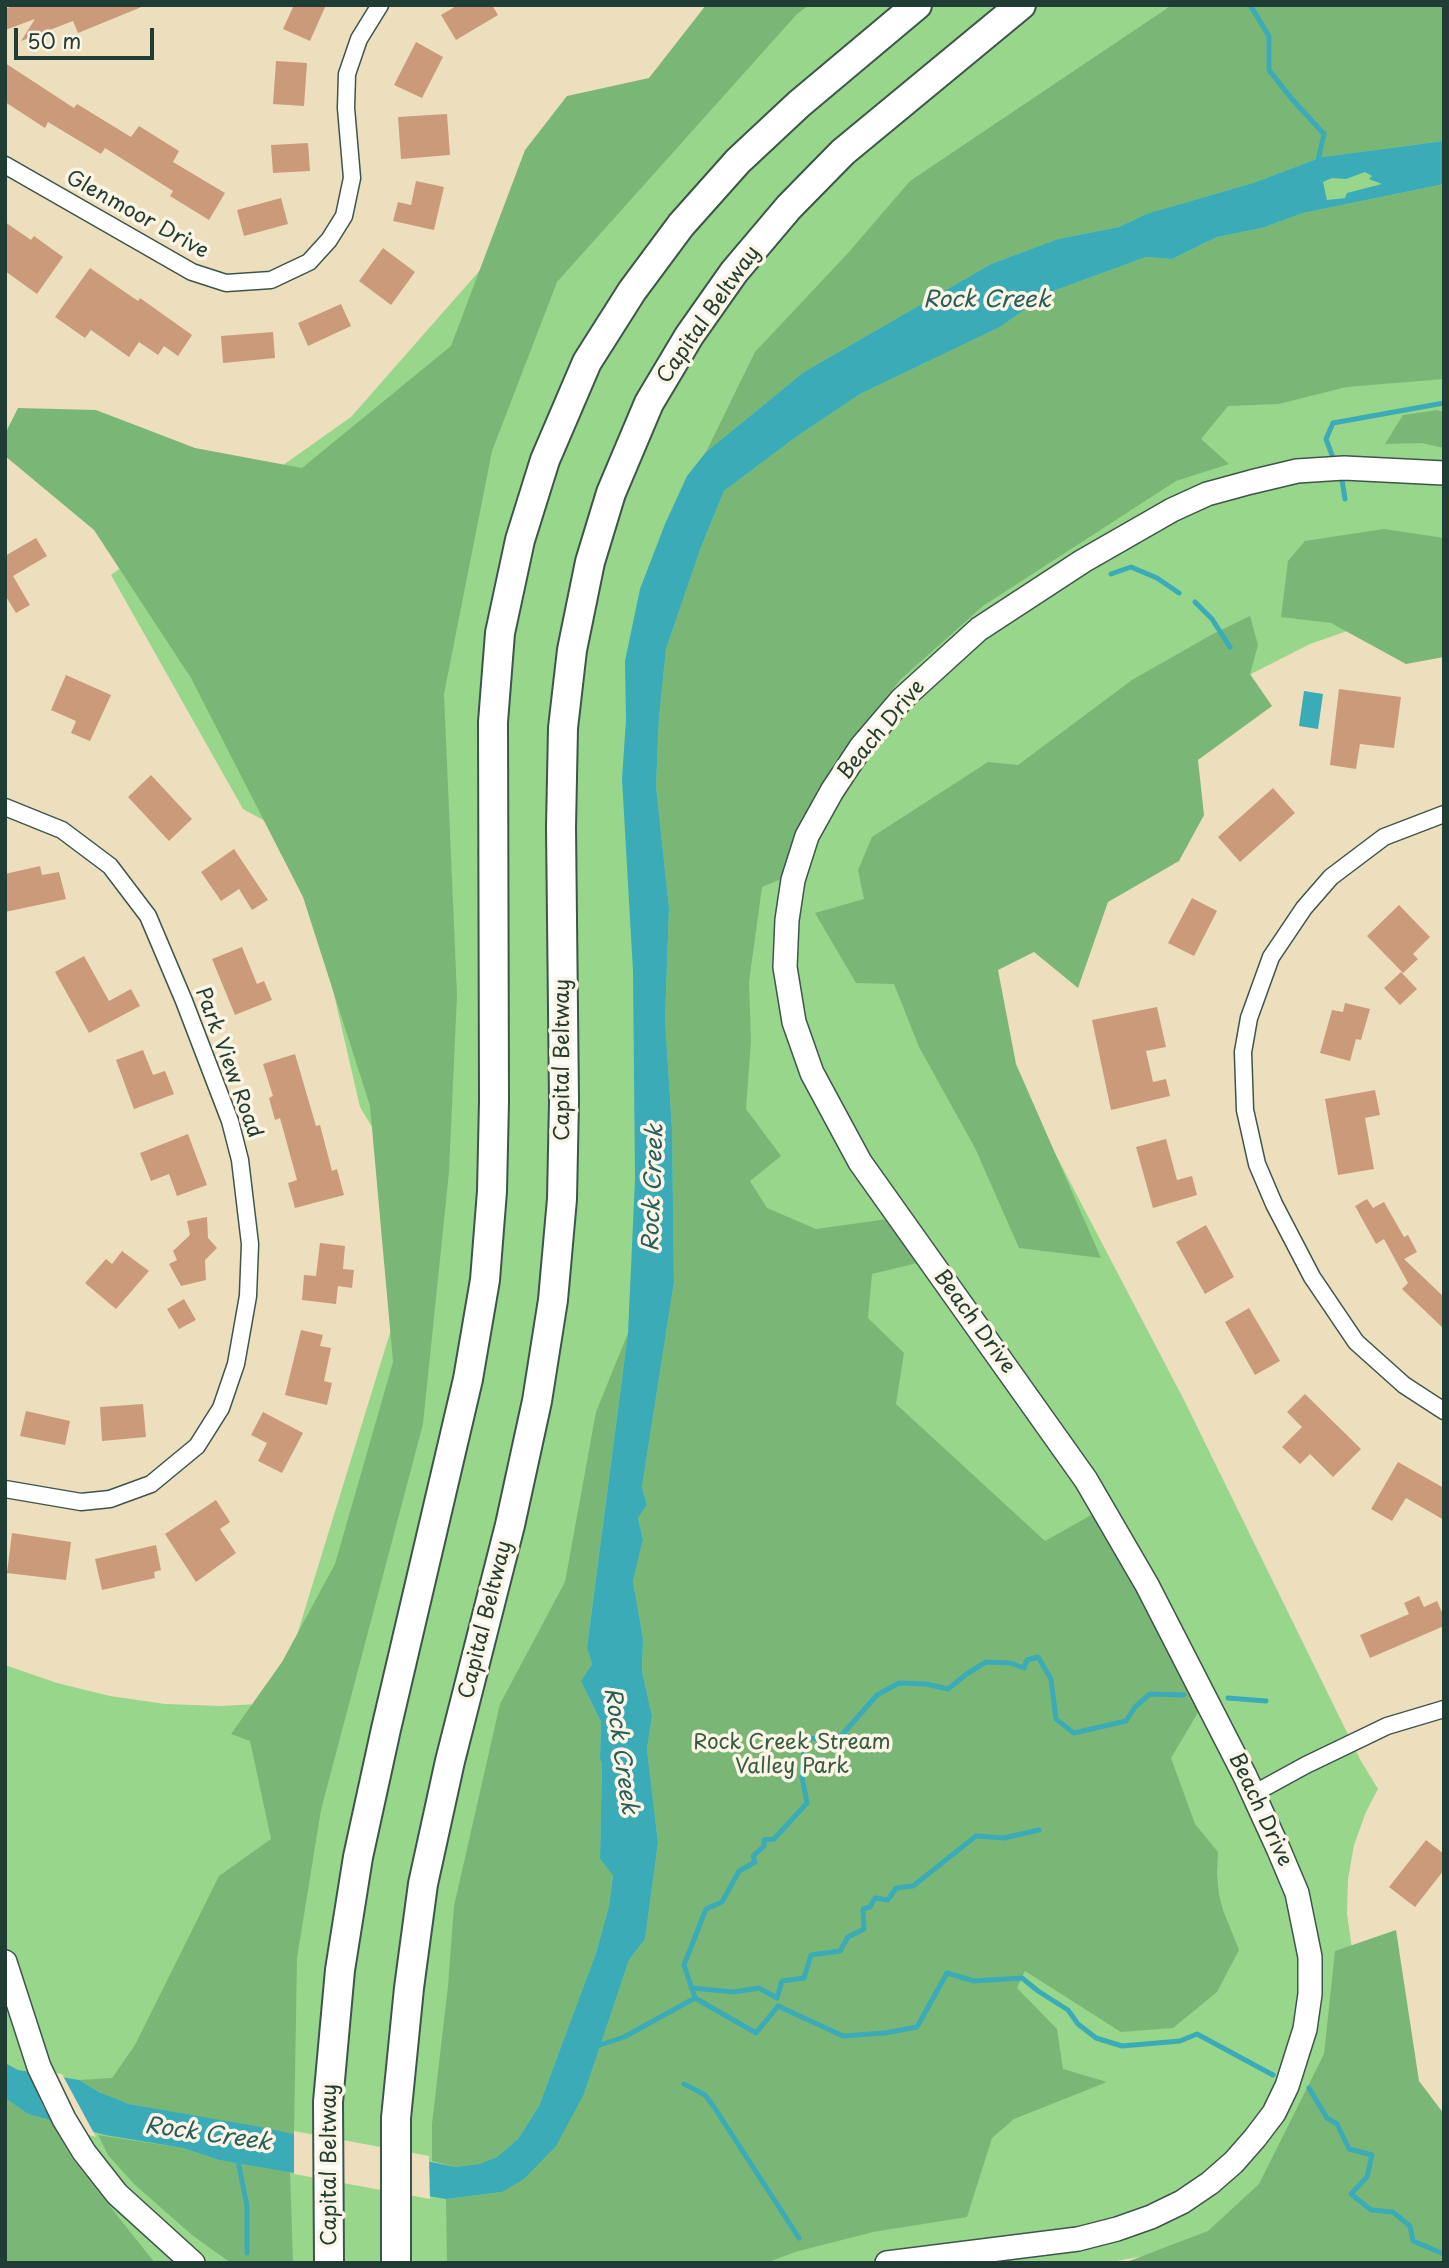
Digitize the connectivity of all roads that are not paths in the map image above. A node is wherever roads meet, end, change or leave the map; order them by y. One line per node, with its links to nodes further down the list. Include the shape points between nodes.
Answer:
1 (380, 5): 6 (street, Glenmoor Drive, via 359,38 347,74 352,178 344,216 309,262 271,280 226,283 192,272)
2 (917, 5): 16 (highway, Capital Beltway, via 738,161 681,225 632,291 587,362 545,460 520,540 500,633 493,722 494,1101 485,1280 468,1379 358,1857 340,1970 328,2102)
3 (1021, 5): 5 (highway, Capital Beltway)
4 (1031, 5): 5 (highway)
5 (966, 49): 17 (highway, Capital Beltway, via 843,152 734,272 649,404 611,493 590,562 572,650 563,728 564,1101 553,1300 510,1525 423,1884 396,2118)
6 (5, 165)
7 (1444, 473): 13 (street, Beach Drive, via 1344,468 1297,471 1218,491 1172,510 1029,595 979,629 940,664 861,747 807,836 791,893 785,967 794,1022 835,1120 860,1163 1086,1480 1147,1585)
8 (5, 807): 11 (street, Park View Road, via 62,830 110,866 148,916 230,1121 240,1160 250,1244 248,1296 236,1364 221,1408 197,1446 150,1484 110,1499 80,1502)
9 (1444, 814): 10 (street, via 1384,837 1331,877 1304,908 1271,957 1249,1018 1243,1052 1245,1110 1257,1164 1312,1277 1356,1342 1404,1385)
10 (1444, 1411)
11 (5, 1489)
12 (1444, 1709): 13 (street, via 1387,1726)
13 (1253, 1794): 18 (street, Beach Drive, via 1297,1893 1310,1957 1305,2029 1287,2086 1261,2130 1210,2183 1151,2217 1078,2239)
14 (5, 1962): 15 (street, via 39,2067 84,2152 117,2194)
15 (193, 2263)
16 (329, 2263)
17 (396, 2263)
18 (887, 2263)

